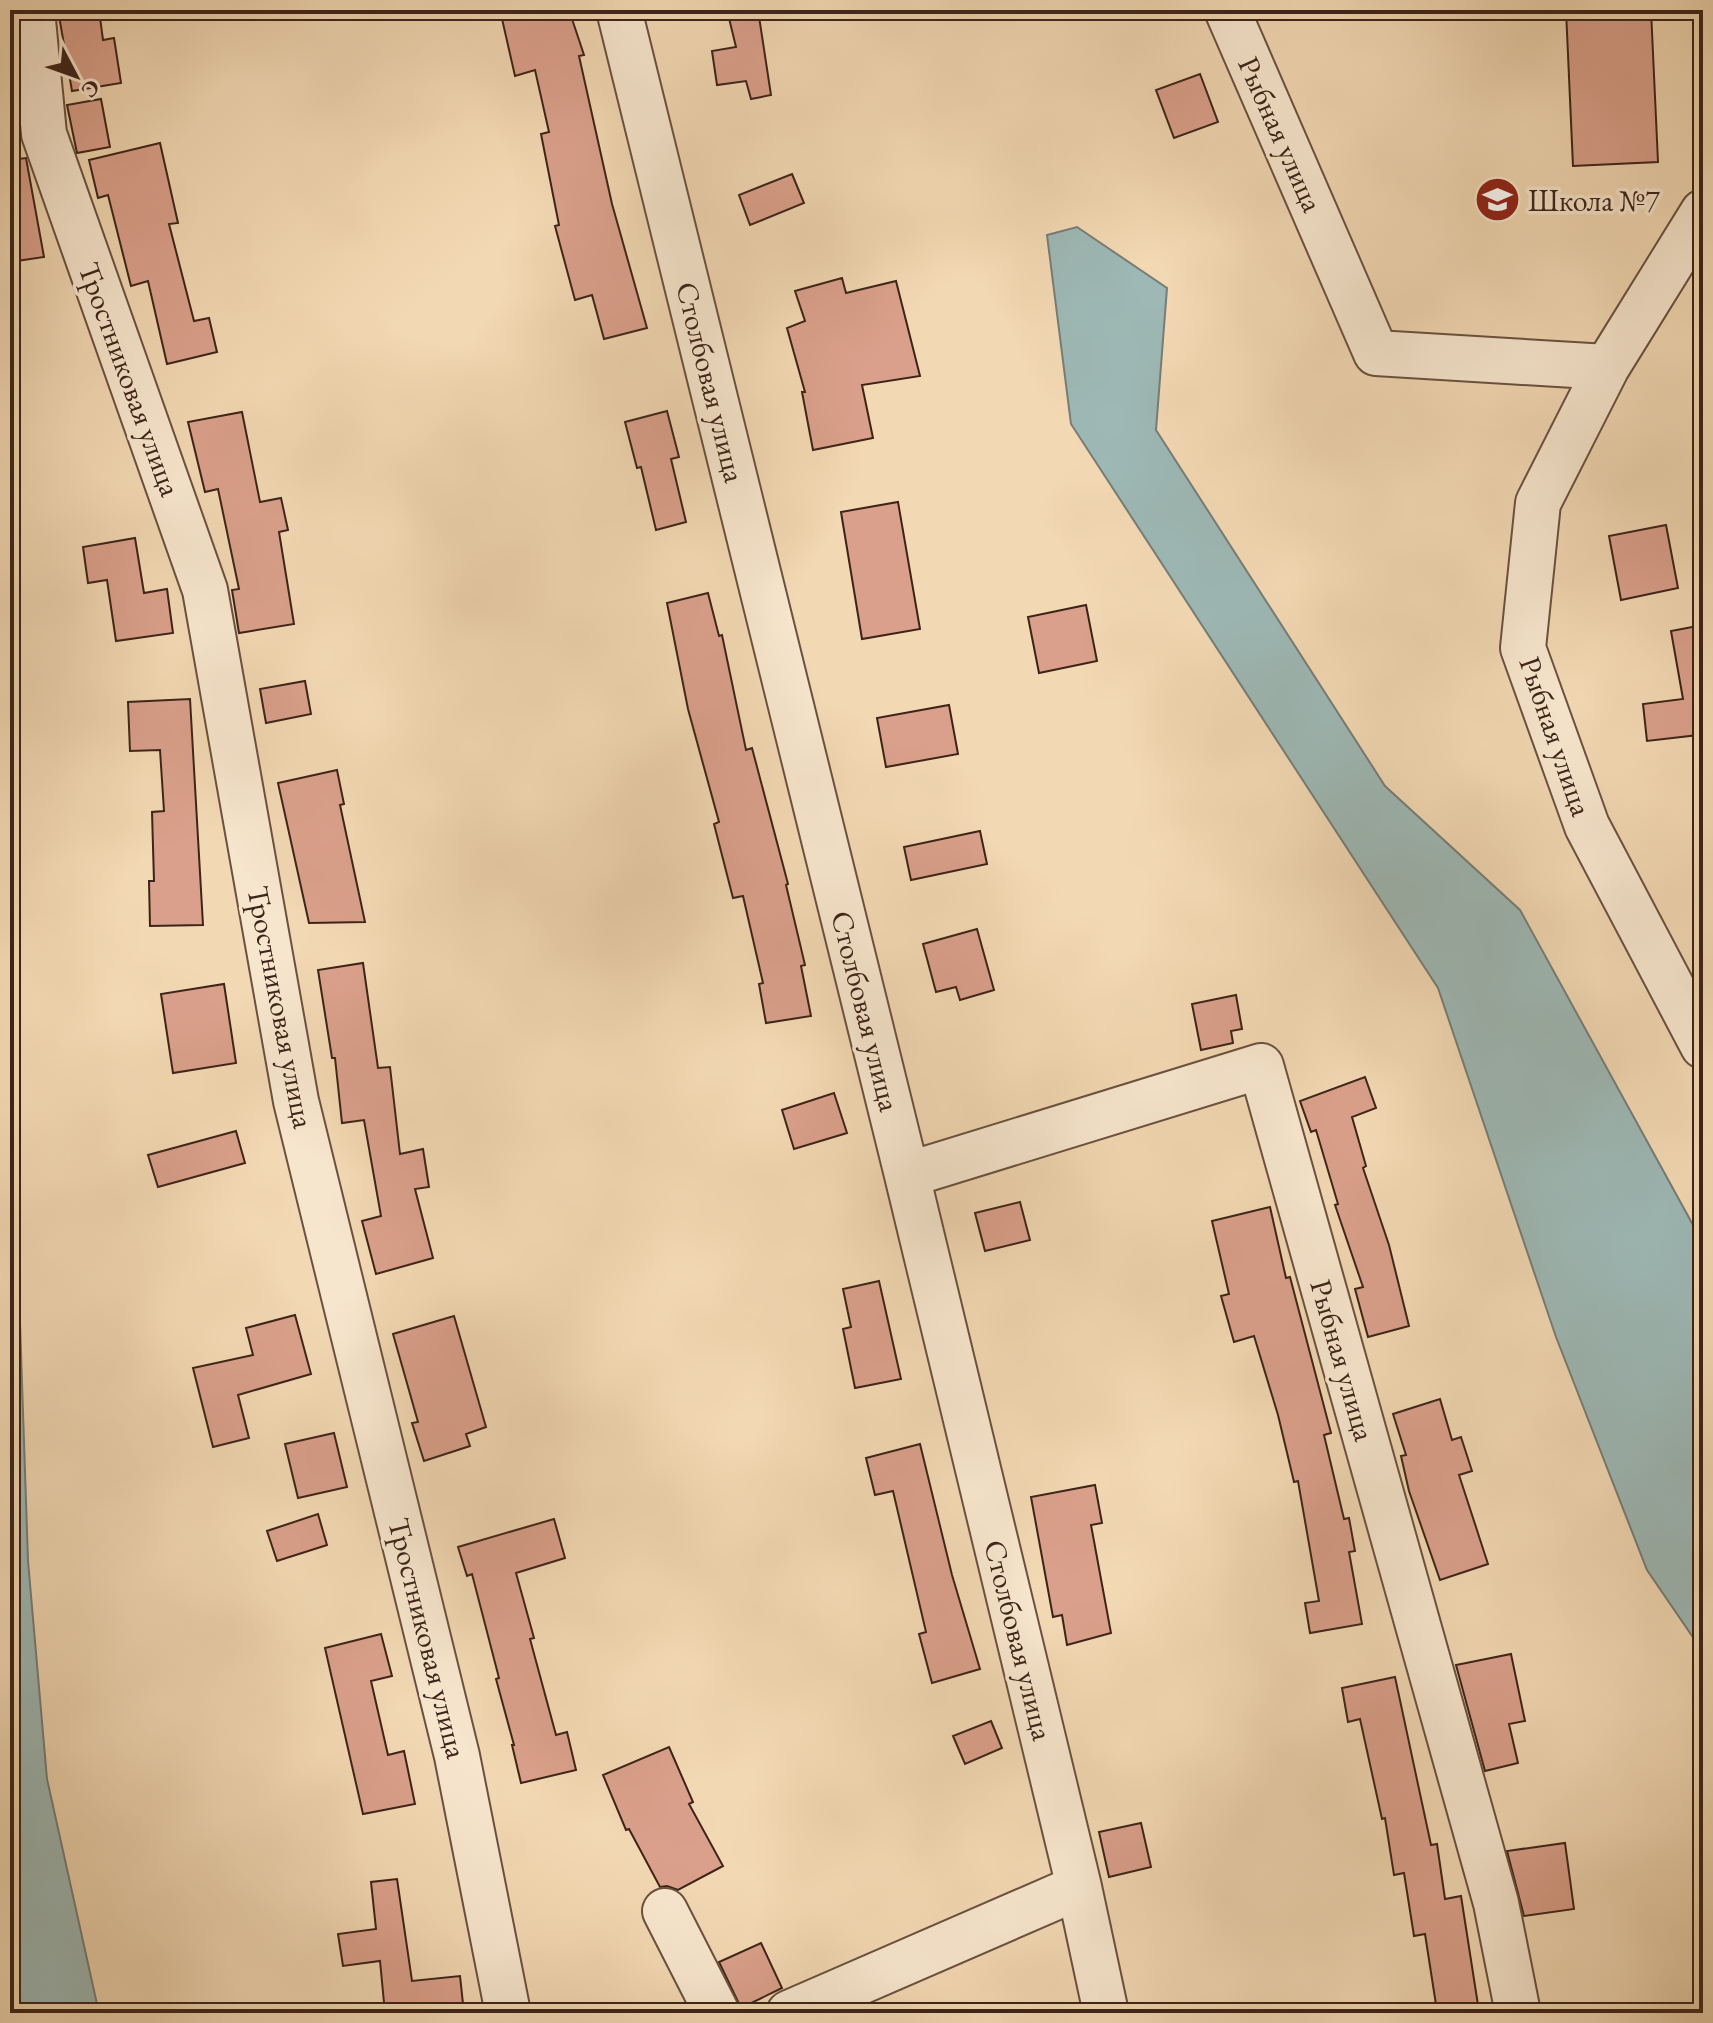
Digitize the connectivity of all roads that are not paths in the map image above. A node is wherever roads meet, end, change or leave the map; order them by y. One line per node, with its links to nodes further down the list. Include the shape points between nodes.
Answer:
1 (32, 10): 10 (street, Тростниковая улица, via 44,134 205,590 296,1101 457,1756)
2 (619, 10): 7 (street, Столбовая улица)
3 (1227, 10): 5 (street, Рыбная улица, via 1376,353)
4 (1703, 212): 5 (street, Рыбная улица)
5 (1607, 367): 6 (street, Рыбная улица, via 1538,503 1523,648 1587,826)
6 (1703, 1046)
7 (907, 1175): 8 (street, Столбовая улица); 14 (street, Рыбная улица, via 1261,1066 1496,1903)
8 (1079, 1887): 12 (street); 13 (street, Столбовая улица)
9 (665, 1911): 11 (street)
10 (508, 2013)
11 (717, 2013)
12 (789, 2013)
13 (1106, 2013)
14 (1518, 2013)

